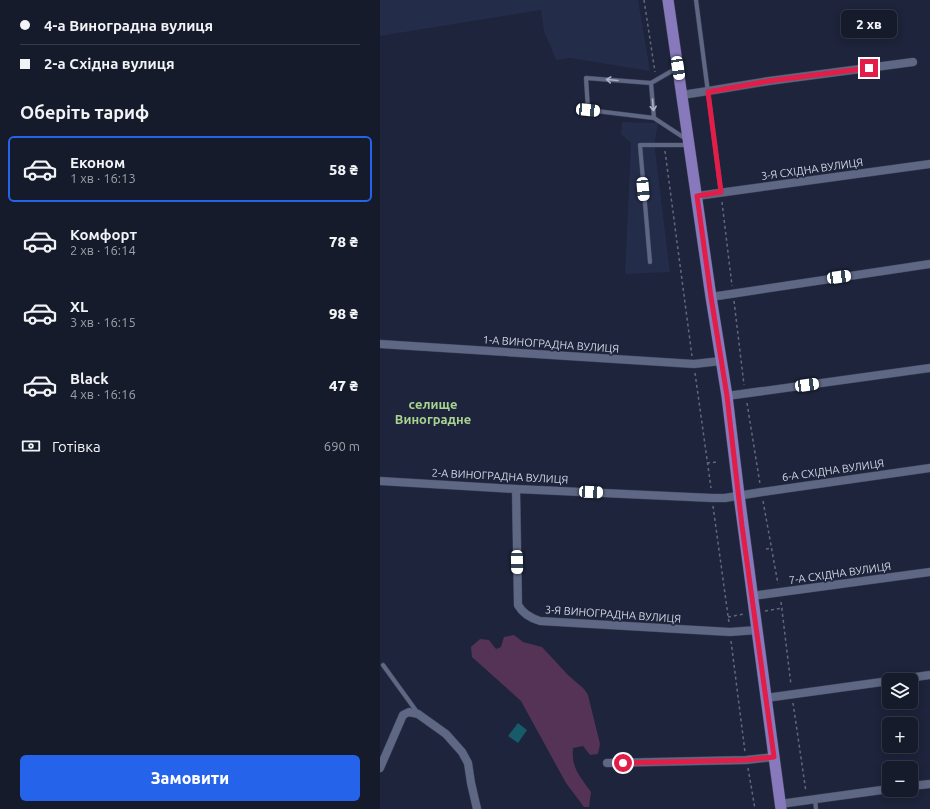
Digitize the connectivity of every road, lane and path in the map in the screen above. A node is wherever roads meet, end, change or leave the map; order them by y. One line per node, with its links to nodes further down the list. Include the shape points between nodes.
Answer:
1 (668, 0): 4 (main road)
2 (696, 0): 6 (lane)
3 (913, 62): 6 (street, via 769,81)
4 (678, 68): 5 (lane); 7 (main road)
5 (651, 83): 8 (lane, one-way to 8); 8 (lane, one-way to 8, via 586,78 588,110)
6 (708, 92): 7 (street); 12 (lane)
7 (682, 94): 9 (main road)
8 (654, 118): 9 (lane)
9 (689, 142): 10 (lane); 13 (main road)
10 (664, 145): 14 (lane, via 640,145); 20 (path)
11 (930, 164): 12 (street, 3-Я СХІДНА ВУЛИЦЯ)
12 (721, 192): 13 (street, 3-Я СХІДНА ВУЛИЦЯ); 16 (path)
13 (697, 196): 17 (main road)
14 (650, 262)
15 (930, 264): 16 (street)
16 (733, 293): 17 (street)
17 (711, 297): 19 (main road)
18 (380, 344): 20 (street, 1-А ВИНОГРАДНА ВУЛИЦЯ)
19 (721, 361): 20 (street, 1-А ВИНОГРАДНА ВУЛИЦЯ); 22 (main road)
20 (694, 364): 24 (path)
21 (930, 368): 22 (street)
22 (727, 396): 28 (main road)
23 (717, 462): 24 (path)
24 (707, 463): 29 (path)
25 (930, 468): 28 (street, 6-А СХІДНА ВУЛИЦЯ)
26 (380, 481): 27 (street, 2-А ВИНОГРАДНА ВУЛИЦЯ)
27 (516, 489): 29 (street, 2-А ВИНОГРАДНА ВУЛИЦЯ); 39 (street, 3-Я ВИНОГРАДНА ВУЛИЦЯ, via 518,605 525,614 540,620)
28 (739, 495): 29 (street, 2-А ВИНОГРАДНА ВУЛИЦЯ); 33 (main road)
29 (712, 498): 37 (path)
30 (766, 548): 31 (path)
31 (771, 548)
32 (930, 572): 33 (street, 7-А СХІДНА ВУЛИЦЯ)
33 (752, 596): 38 (main road)
34 (782, 608): 35 (path)
35 (764, 611)
36 (744, 614): 37 (path)
37 (728, 617): 39 (path)
38 (757, 630): 39 (street, 3-Я ВИНОГРАДНА ВУЛИЦЯ); 45 (main road)
39 (730, 632): 48 (path)
40 (383, 665): 46 (lane)
41 (930, 675): 42 (street)
42 (918, 677)
43 (882, 682): 44 (street)
44 (792, 694): 45 (street); 54 (path)
45 (766, 698): 47 (main road)
46 (418, 714): 50 (street, via 409,712 403,715); 56 (street, via 446,734 462,752 468,763)
47 (774, 757): 48 (street); 55 (main road)
48 (746, 760): 49 (street); 57 (path)
49 (607, 763)
50 (380, 768)
51 (930, 784): 52 (street)
52 (918, 785)
53 (882, 790): 54 (street)
54 (811, 800): 55 (street); 58 (lane)
55 (780, 806)
56 (477, 809)
57 (755, 809)
58 (816, 809)

